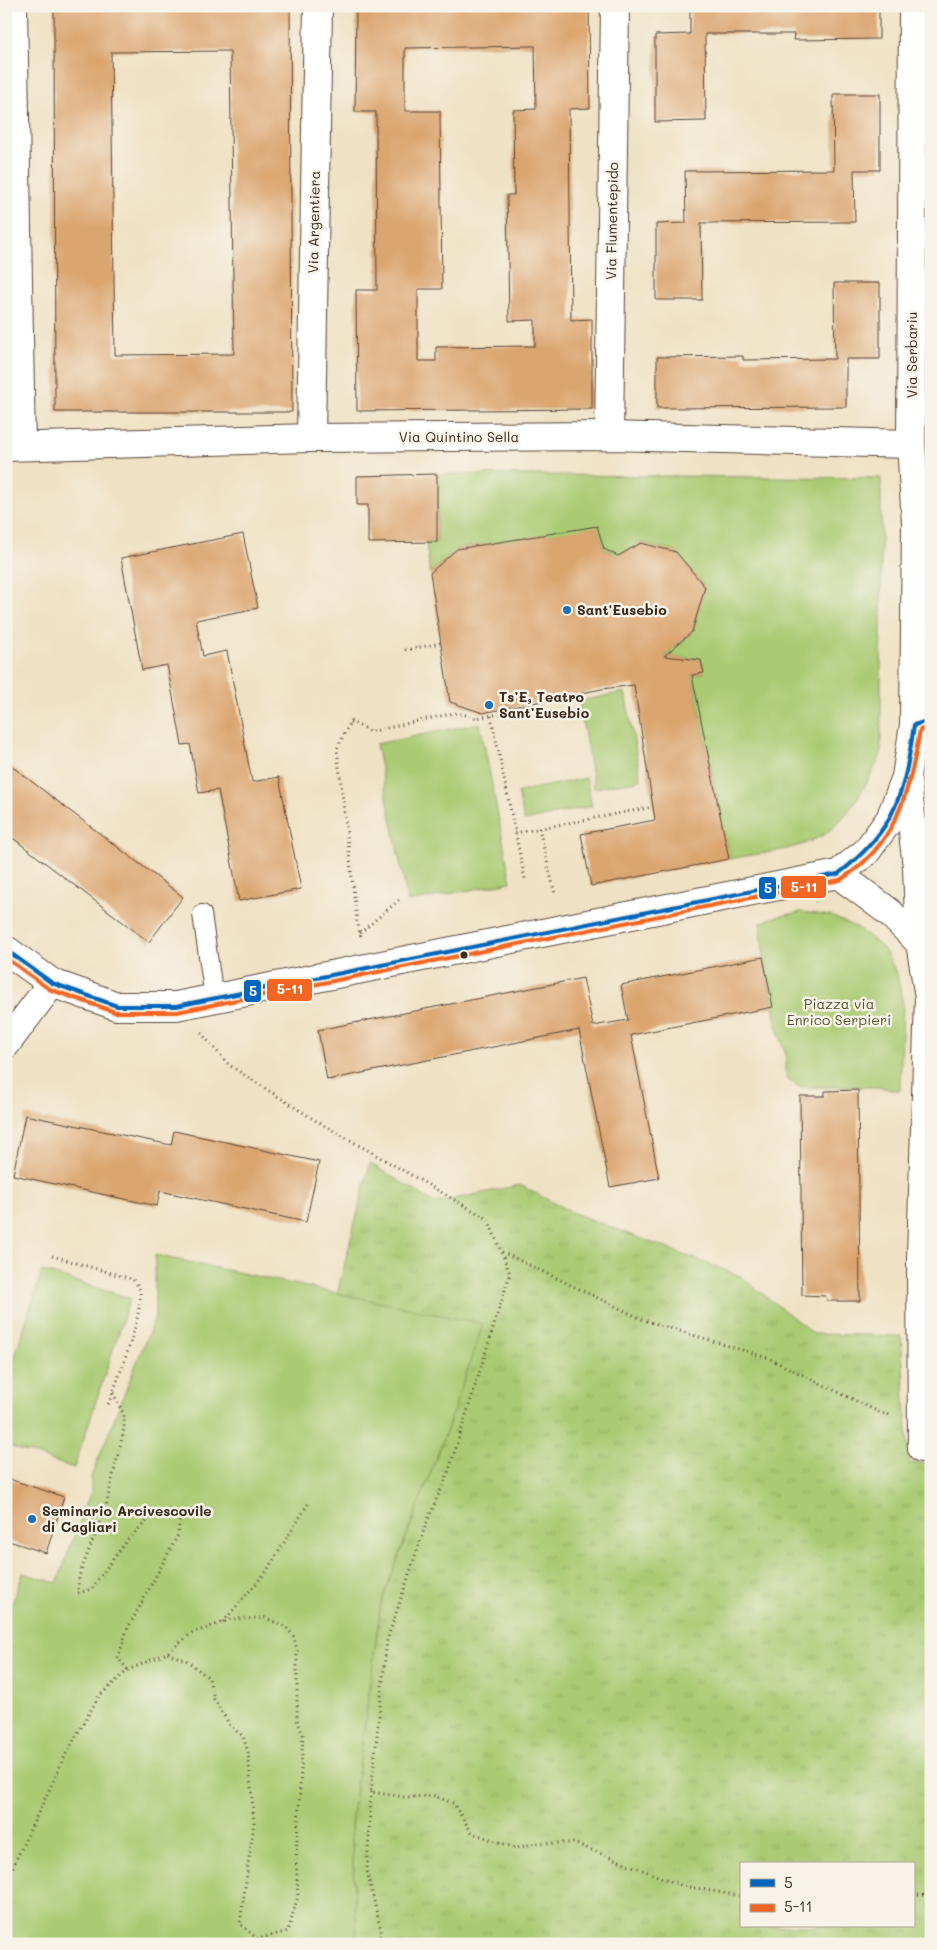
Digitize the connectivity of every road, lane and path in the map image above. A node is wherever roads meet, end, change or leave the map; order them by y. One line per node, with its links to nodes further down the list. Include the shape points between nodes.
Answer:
1 (13, 6): 9 (street)
2 (318, 6): 7 (street, Via Argentiera)
3 (615, 6): 6 (street, Via Flumentepido)
4 (913, 6): 5 (street, Via Serbariu)
5 (922, 173): 8 (street, Via Serbariu)
6 (609, 436): 7 (street, Via Quintino Sella); 8 (street, Via Quintino Sella)
7 (310, 438): 9 (street, Via Quintino Sella)
8 (911, 444): 10 (street, Via Serbariu)
9 (14, 446)
10 (923, 524): 15 (street, Via Serbariu)
11 (441, 643): 12 (path)
12 (405, 650)
13 (499, 714): 14 (path)
14 (491, 716): 19 (path); 25 (path, via 476,718 454,713 369,732 351,721 337,749)
15 (922, 723): 16 (street, Via Serbariu)
16 (906, 777): 20 (street, via 890,819 866,852); 27 (street, via 917,867)
17 (653, 807): 18 (path)
18 (539, 828): 19 (path); 22 (path)
19 (515, 833): 21 (path)
20 (838, 874): 27 (street, via 889,912); 31 (street)
21 (525, 879)
22 (555, 894)
23 (399, 900): 25 (path)
24 (202, 914): 31 (lane)
25 (360, 933): 26 (path)
26 (362, 941)
27 (920, 943): 30 (street)
28 (6, 950): 29 (street)
29 (52, 983): 32 (street, via 117,1006); 33 (street)
30 (930, 997): 36 (street)
31 (214, 998): 32 (street)
32 (176, 1006): 34 (path, via 229,1065 313,1119 488,1220)
33 (6, 1044)
34 (501, 1251): 39 (path, via 644,1320 768,1358 881,1414); 45 (path, via 510,1274 448,1473 426,1524 387,1640)
35 (52, 1256): 37 (path, via 132,1279 139,1288 141,1301 136,1323)
36 (926, 1257): 39 (street)
37 (113, 1393): 38 (path); 44 (path, via 124,1416 124,1430 106,1506 79,1576 78,1593 91,1589 128,1539 150,1518 166,1509 180,1516 178,1535 127,1630 118,1658)
38 (108, 1405)
39 (921, 1420): 40 (street)
40 (922, 1448)
41 (308, 1504): 42 (path, via 266,1572)
42 (222, 1623): 43 (path, via 192,1633); 43 (path, via 232,1619 265,1618 286,1627 294,1637 297,1651 297,1720 303,1735 296,1858 298,1896 288,1931 258,1939 240,1924 254,1822 248,1752 243,1736 231,1726 214,1699 209,1678)
43 (167, 1652): 44 (path)
44 (128, 1670): 46 (path, via 100,1696 66,1754)
45 (371, 1792): 49 (path, via 404,1797 434,1796 453,1803 472,1833 516,1848 536,1843 574,1843 683,1886); 50 (path, via 367,1871 381,1930)
46 (6, 1886)
47 (914, 1895): 48 (path)
48 (931, 1895)
49 (740, 1896)
50 (379, 1944)

